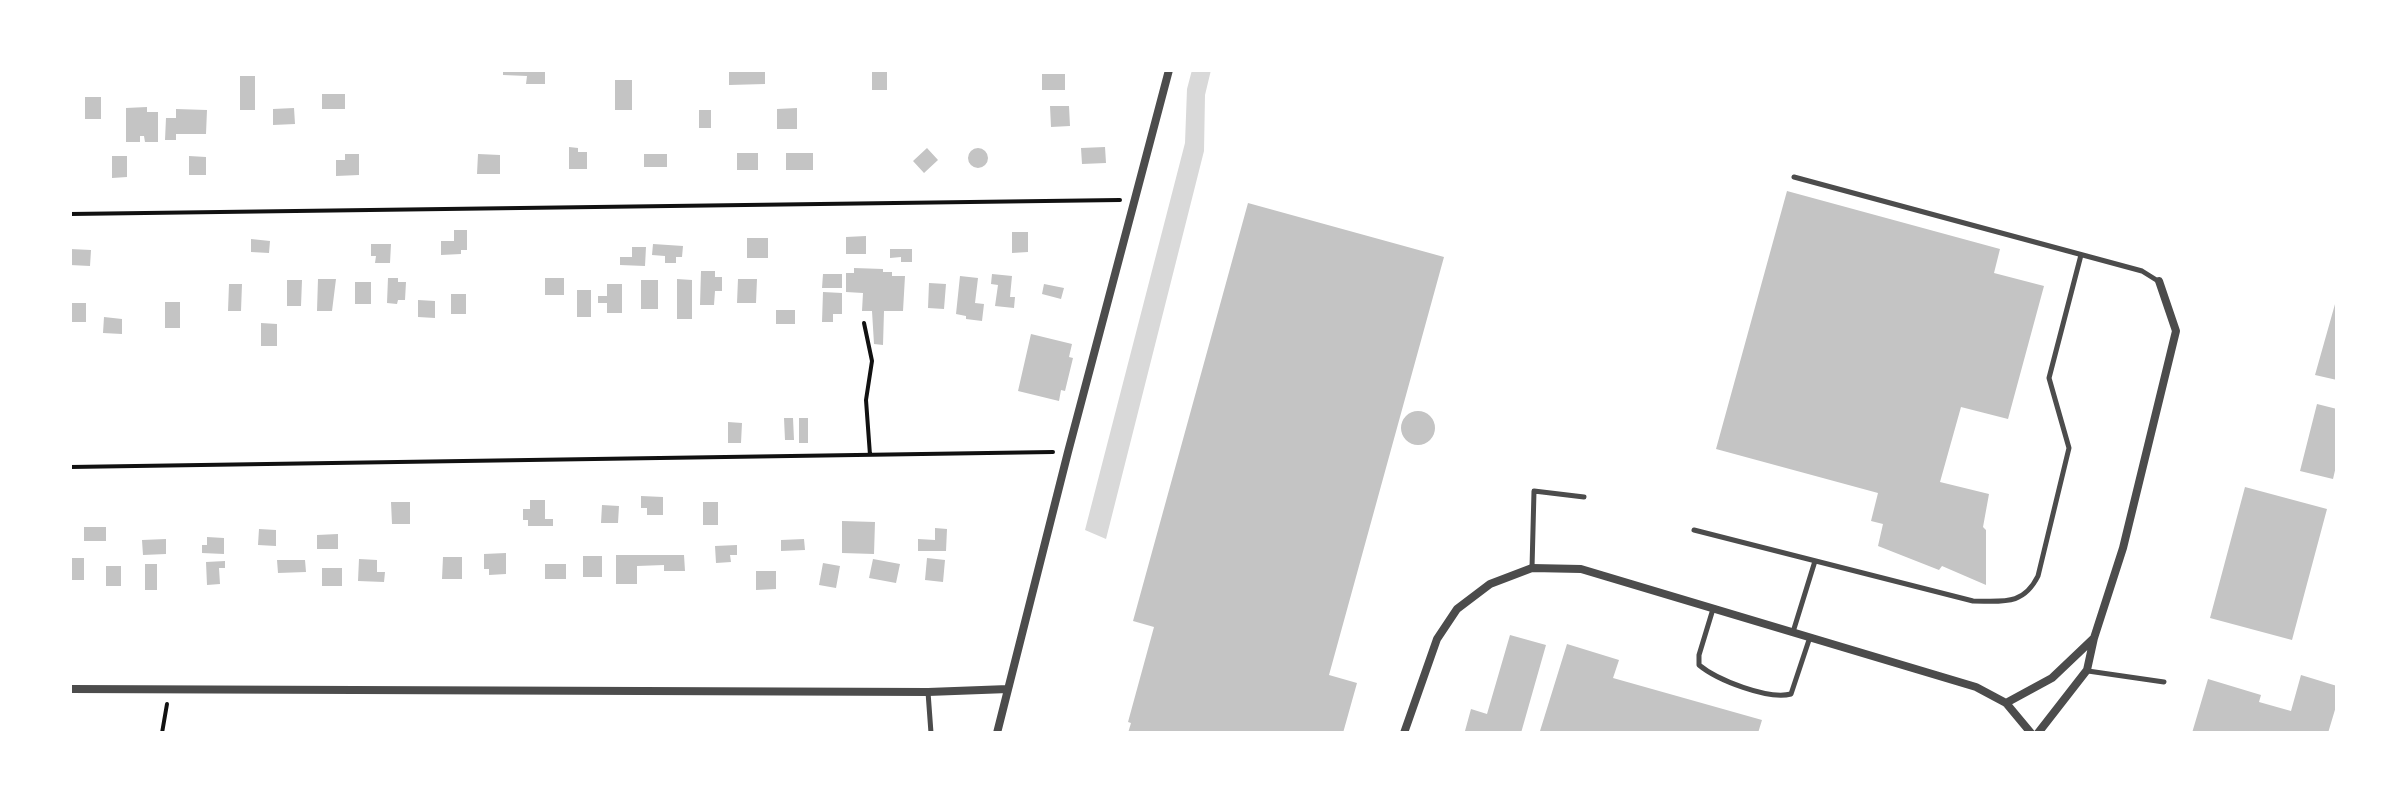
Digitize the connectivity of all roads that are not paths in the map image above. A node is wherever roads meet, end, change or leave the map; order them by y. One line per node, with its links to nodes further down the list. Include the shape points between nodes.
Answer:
1 (1169, 70): 16 (street)
2 (1794, 177): 3 (lane)
3 (2081, 255): 4 (lane, via 2142,271); 7 (lane, via 2049,378 2069,448 2030,592 2010,601 1973,601)
4 (2159, 281): 12 (street, via 2176,331 2123,548)
5 (1584, 497): 8 (lane, via 1534,491)
6 (1694, 530): 7 (lane)
7 (1815, 561): 10 (lane)
8 (1532, 568): 9 (street, via 1581,569); 21 (street, via 1490,584 1457,609 1437,639)
9 (1714, 608): 10 (street); 11 (lane, via 1699,665 1713,676 1780,697 1791,694)
10 (1793, 632): 11 (street)
11 (1811, 637): 18 (street, via 1976,687)
12 (2094, 638): 13 (street); 18 (street, via 2052,678)
13 (2087, 670): 14 (lane); 23 (street)
14 (2164, 682)
15 (70, 689): 17 (street)
16 (1008, 689): 17 (street); 20 (street)
17 (928, 692): 19 (lane)
18 (2006, 703): 22 (street)
19 (931, 733)
20 (997, 733)
21 (1404, 733)
22 (2031, 733)
23 (2038, 733)

